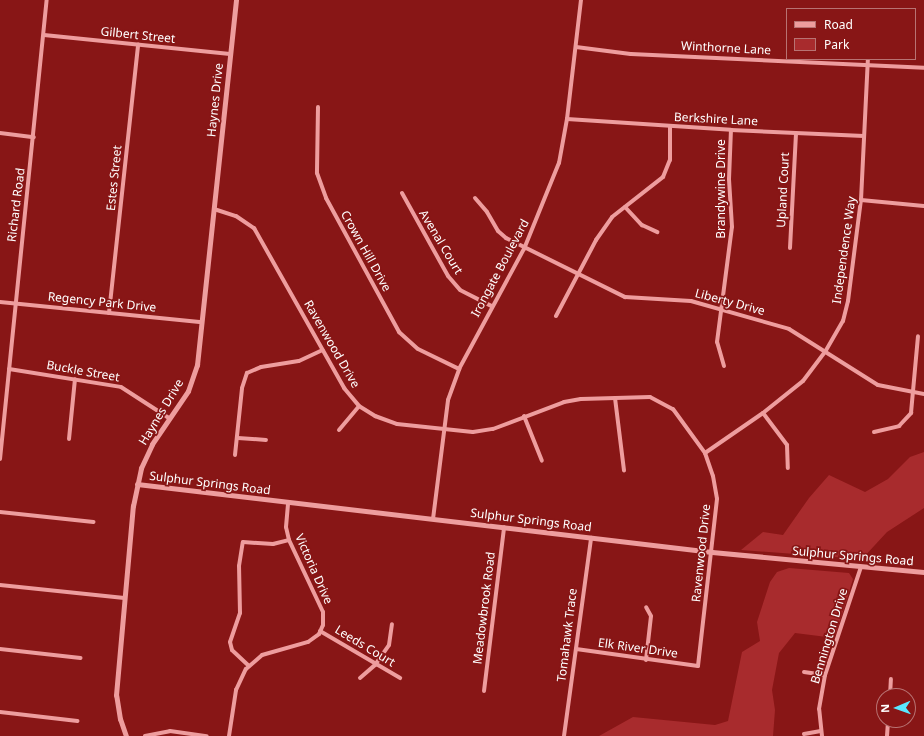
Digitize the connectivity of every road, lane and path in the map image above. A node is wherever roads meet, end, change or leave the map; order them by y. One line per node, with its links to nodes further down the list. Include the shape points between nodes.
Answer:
1 (47, 0): 4 (street, Richard Road)
2 (236, 0): 7 (street, Haynes Drive)
3 (581, 0): 6 (street, Irongate Boulevard)
4 (44, 35): 5 (street, Gilbert Street); 18 (street, Richard Road)
5 (138, 45): 7 (street, Gilbert Street); 33 (street, Estes Street)
6 (576, 47): 9 (street, Winthorne Lane, via 631,54); 12 (street, Irongate Boulevard)
7 (230, 54): 24 (street, Haynes Drive)
8 (868, 60): 9 (street, Independence Way)
9 (868, 66): 10 (street, Winthorne Lane); 17 (street, Independence Way)
10 (924, 68)
11 (318, 107): 40 (street, Crown Hill Drive, via 317,173 326,198 399,332 418,349)
12 (567, 119): 13 (street, Berkshire Lane); 27 (street, Irongate Boulevard, via 559,163)
13 (670, 127): 14 (street, Berkshire Lane); 23 (street, via 670,160 663,177)
14 (731, 130): 16 (street, Berkshire Lane); 32 (street, Brandywine Drive, via 729,179 732,228)
15 (0, 133): 18 (street)
16 (796, 133): 17 (street, Berkshire Lane); 26 (street, Upland Court)
17 (864, 136): 21 (street, Independence Way)
18 (34, 137): 30 (street, Richard Road)
19 (402, 194): 31 (street, Avenal Court, via 448,276 460,290)
20 (475, 198): 27 (street, Liberty Drive, via 498,231)
21 (861, 200): 22 (street); 38 (street, Independence Way, via 848,301 843,321)
22 (924, 206)
23 (625, 207): 25 (street, via 642,225); 28 (street, via 612,217 596,240)
24 (214, 210): 35 (street, Haynes Drive); 37 (street, Ravenwood Drive, via 236,216 254,228)
25 (657, 232)
26 (790, 248)
27 (524, 249): 28 (street, Liberty Drive); 31 (street, Irongate Boulevard)
28 (579, 276): 32 (street, Liberty Drive, via 625,297 691,301); 34 (street)
29 (0, 302): 30 (street, Regency Park Drive)
30 (14, 304): 33 (street, Regency Park Drive); 41 (street, Richard Road)
31 (491, 306): 40 (street, Irongate Boulevard)
32 (722, 310): 38 (street, Liberty Drive, via 789,329); 39 (street, Brandywine Drive, via 717,342)
33 (108, 313): 35 (street, Regency Park Drive)
34 (556, 316)
35 (202, 322): 49 (street, Haynes Drive, via 197,365 188,391)
36 (918, 336): 43 (street)
37 (323, 350): 46 (street, Ravenwood Drive, via 344,388); 53 (street, via 299,361 257,368 247,373 242,388)
38 (825, 352): 43 (street, Liberty Drive, via 878,385); 47 (street, Independence Way, via 803,381)
39 (724, 366)
40 (459, 368): 51 (street, Irongate Boulevard, via 448,400)
41 (9, 369): 42 (street, Buckle Street); 58 (street, Richard Road)
42 (75, 379): 49 (street, Buckle Street, via 120,387); 54 (street)
43 (913, 393): 44 (street, Liberty Drive); 52 (street, via 911,413 906,420 899,426)
44 (924, 394)
45 (615, 398): 48 (street, Ravenwood Drive, via 564,402); 56 (street, Ravenwood Drive, via 650,397 661,401 673,409); 61 (street)
46 (359, 406): 50 (street); 51 (street, Ravenwood Drive, via 375,416 397,424)
47 (763, 413): 56 (street, Independence Way); 60 (street, via 787,445)
48 (524, 416): 51 (street, Ravenwood Drive, via 484,430); 59 (street)
49 (169, 418): 62 (street, Haynes Drive, via 152,444)
50 (339, 430)
51 (443, 430): 65 (street, Irongate Boulevard)
52 (874, 432)
53 (238, 438): 55 (street); 57 (street)
54 (69, 439)
55 (266, 440)
56 (705, 453): 70 (street, Ravenwood Drive, via 717,499)
57 (235, 455)
58 (0, 459)
59 (542, 461)
60 (788, 468)
61 (624, 470)
62 (137, 484): 63 (street, Sulphur Springs Road); 74 (street, Haynes Drive)
63 (288, 503): 65 (street, Sulphur Springs Road); 69 (street, Victoria Drive, via 286,527)
64 (0, 512): 66 (street)
65 (433, 519): 67 (street, Sulphur Springs Road)
66 (93, 522)
67 (504, 527): 68 (street, Sulphur Springs Road); 91 (street, Meadowbrook Road)
68 (591, 538): 70 (street, Sulphur Springs Road); 79 (street, Tomahawk Trace)
69 (289, 540): 77 (street, Victoria Drive, via 323,612); 83 (street, via 273,544 243,542 239,566 240,613 230,642 232,650)
70 (712, 552): 71 (street, Sulphur Springs Road); 84 (street, Ravenwood Drive)
71 (861, 567): 72 (street, Sulphur Springs Road); 86 (street, Bennington Drive)
72 (924, 572)
73 (0, 585): 74 (street)
74 (124, 598): 96 (street, Haynes Drive, via 116,695)
75 (646, 607): 81 (street, via 651,616)
76 (392, 624): 82 (street, via 391,641)
77 (320, 631): 82 (street, Leeds Court); 83 (street, via 308,642 262,655)
78 (0, 649): 80 (street)
79 (576, 649): 81 (street, Elk River Drive); 100 (street, Tomahawk Trace)
80 (80, 658)
81 (646, 660): 84 (street, Elk River Drive)
82 (375, 664): 87 (street); 88 (street, Leeds Court)
83 (249, 666): 99 (street, via 236,690)
84 (698, 666)
85 (804, 672): 86 (street)
86 (825, 675): 94 (street, Bennington Drive, via 819,709)
87 (360, 678)
88 (400, 678)
89 (891, 679): 90 (street)
90 (890, 688)
91 (484, 690)
92 (0, 712): 93 (street)
93 (77, 720)
94 (820, 731): 95 (street); 101 (street, Bennington Drive)
95 (804, 734)
96 (126, 736)
97 (145, 736): 98 (street, via 170,731)
98 (207, 736)
99 (229, 736)
100 (564, 736)
101 (822, 736)

